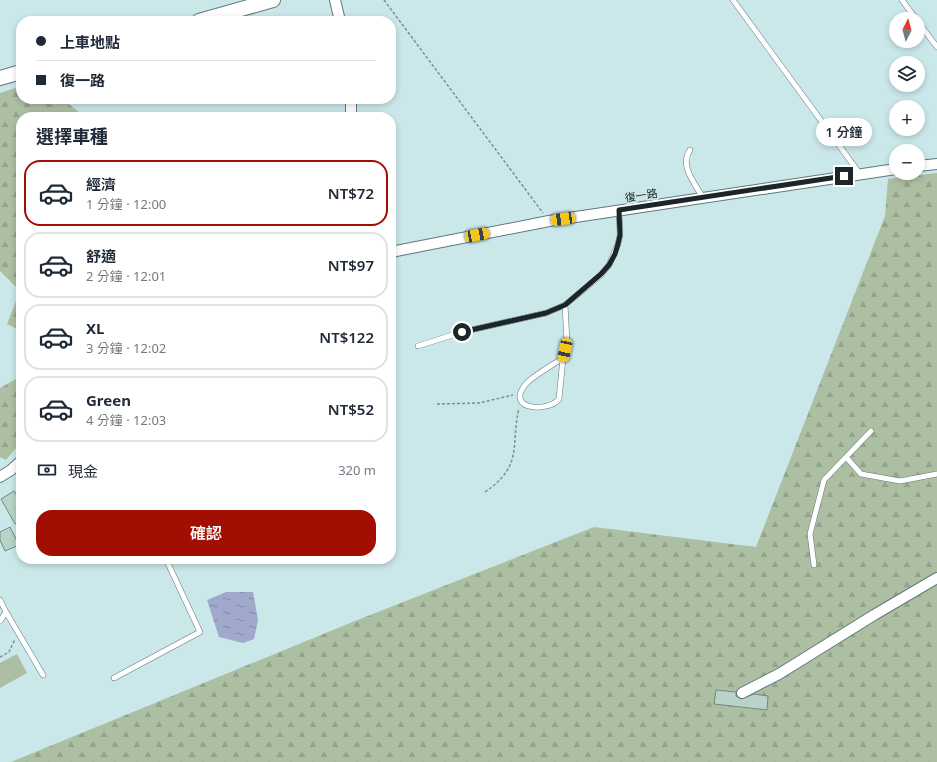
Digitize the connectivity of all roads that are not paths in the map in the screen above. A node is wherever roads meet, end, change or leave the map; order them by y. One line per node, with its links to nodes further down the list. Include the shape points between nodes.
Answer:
1 (273, 0): 6 (street)
2 (335, 0): 7 (street)
3 (733, 0): 16 (lane)
4 (902, 0): 5 (lane)
5 (911, 12)
6 (217, 16)
7 (339, 16)
8 (925, 31): 9 (lane)
9 (937, 47)
10 (16, 73): 11 (street)
11 (0, 78)
12 (690, 150): 17 (lane, via 686,155 686,167)
13 (937, 164): 14 (street)
14 (925, 165)
15 (889, 170): 16 (street, 復一路)
16 (860, 174): 17 (street, 復一路)
17 (703, 198): 18 (street, 復一路)
18 (619, 210): 19 (street, 復一路); 20 (lane, via 620,235 609,265)
19 (396, 251)
20 (565, 305): 21 (lane, via 546,313 462,332); 22 (lane, via 567,342)
21 (418, 346)
22 (563, 358): 22 (lane, via 557,402 553,405 526,406 520,400 524,386)
23 (871, 431): 24 (lane)
24 (846, 458): 26 (lane, via 861,474 900,481); 29 (lane, via 824,480 810,534)
25 (16, 466): 27 (street)
26 (937, 474)
27 (0, 476)
28 (168, 564): 35 (lane, via 200,632)
29 (814, 565)
30 (937, 578): 36 (street, via 779,674)
31 (0, 600): 32 (lane)
32 (6, 612): 33 (lane); 34 (lane)
33 (0, 621)
34 (43, 675)
35 (114, 678)
36 (742, 693)

